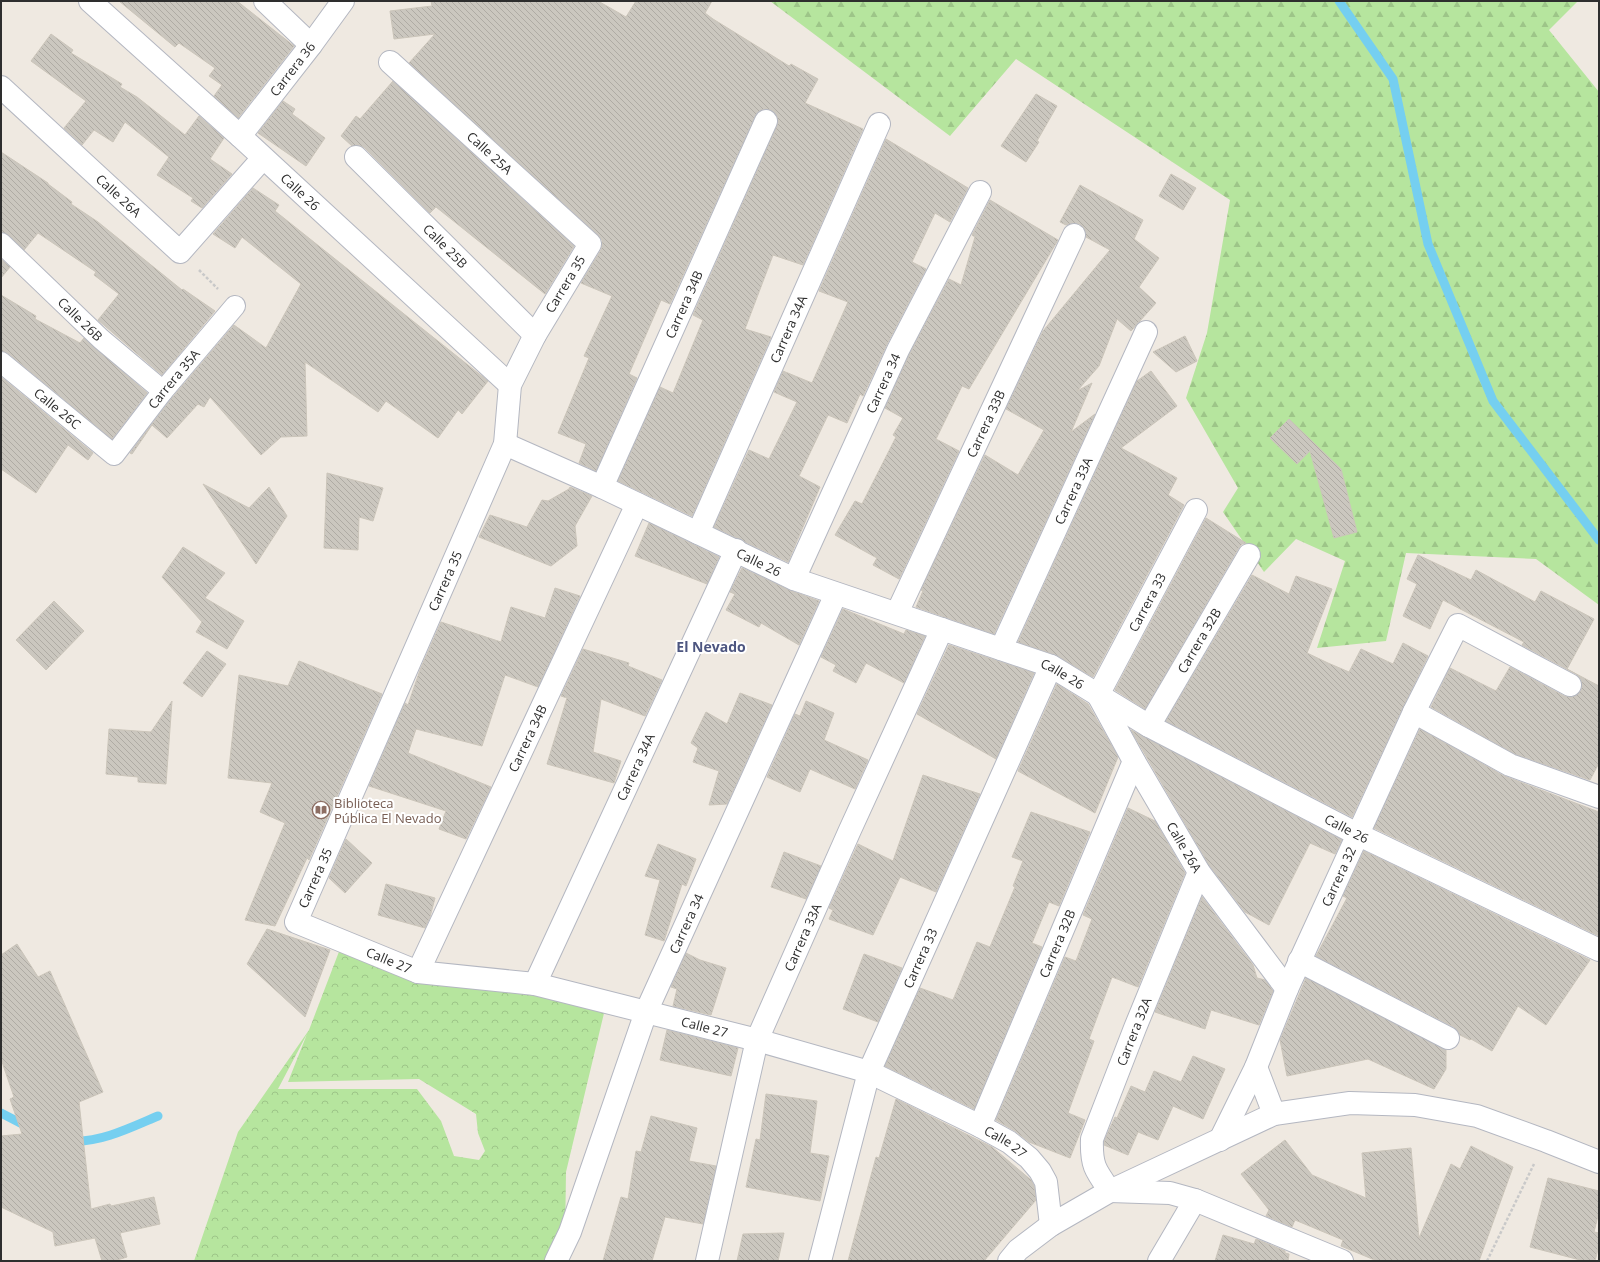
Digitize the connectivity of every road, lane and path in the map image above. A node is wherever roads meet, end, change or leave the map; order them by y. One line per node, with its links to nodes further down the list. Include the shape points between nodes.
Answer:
1 (90, 1): 9 (street, Calle 26)
2 (265, 1): 4 (street)
3 (343, 1): 4 (street, Carrera 36)
4 (311, 45): 9 (street, Carrera 36)
5 (390, 62): 15 (street, Calle 25A)
6 (1, 86): 16 (street, Calle 26A)
7 (766, 121): 25 (street, Carrera 34B)
8 (879, 124): 28 (street, Carrera 34A)
9 (240, 136): 11 (street, Calle 26)
10 (356, 157): 19 (street, Calle 25B)
11 (263, 158): 16 (street); 21 (street, Calle 26)
12 (980, 192): 31 (street, Carrera 34, via 898,350)
13 (1074, 235): 33 (street, Carrera 33B)
14 (1, 243): 22 (street, Calle 26B, via 101,339)
15 (590, 244): 19 (street, Carrera 35)
16 (180, 252): 17 (path)
17 (235, 306): 22 (street, Carrera 35A)
18 (1146, 332): 35 (street, Carrera 33A)
19 (535, 335): 21 (street, Carrera 35)
20 (1, 362): 24 (street, Calle 26C)
21 (510, 385): 23 (street, Carrera 35)
22 (162, 391): 24 (street, Carrera 35A)
23 (505, 444): 25 (street, Calle 26); 45 (street, Carrera 35)
24 (114, 455)
25 (602, 487): 26 (street, Calle 26)
26 (637, 504): 28 (street, Calle 26); 48 (street, Carrera 34B)
27 (1196, 510): 38 (street, Carrera 33)
28 (698, 533): 29 (street, Calle 26)
29 (736, 550): 31 (street, Calle 26); 49 (street, Carrera 34A)
30 (1249, 555): 40 (street, Carrera 32B)
31 (794, 578): 32 (street, Calle 26)
32 (836, 594): 33 (street, Calle 26); 51 (street, Carrera 34)
33 (897, 613): 34 (street, Calle 26)
34 (942, 629): 35 (street, Calle 26); 53 (street, Carrera 33A)
35 (1001, 649): 36 (street, Calle 26)
36 (1051, 666): 38 (street, Calle 26); 55 (street, Carrera 33)
37 (1570, 685): 39 (street, Carrera 32, via 1458,625)
38 (1098, 695): 40 (street, Calle 26); 41 (street, Calle 26A)
39 (1414, 712): 42 (street, via 1510,765); 43 (street, Carrera 32)
40 (1149, 726): 43 (street, Calle 26)
41 (1134, 761): 44 (street, Calle 26A); 57 (street, Carrera 32B)
42 (1599, 798)
43 (1359, 834): 46 (street, Calle 26); 47 (street, Carrera 32)
44 (1199, 872): 50 (street, Calle 26A); 61 (street, Carrera 32A, via 1092,1139 1091,1156 1096,1172)
45 (296, 922): 48 (street, Calle 27)
46 (1599, 950)
47 (1300, 961): 50 (street, Carrera 32); 52 (street)
48 (418, 972): 49 (street, Calle 27)
49 (535, 984): 51 (street, Calle 27)
50 (1287, 989): 54 (street, Carrera 32)
51 (646, 1012): 53 (street, Calle 27); 65 (street, Carrera 34, via 570,1232)
52 (1448, 1038)
53 (757, 1040): 55 (street, Calle 27); 66 (street, Carrera 33A)
54 (1256, 1067): 56 (street); 58 (street, Carrera 32)
55 (868, 1072): 57 (street, Calle 27); 67 (street, Carrera 33)
56 (1274, 1114): 58 (street); 59 (street, via 1350,1103 1415,1105 1477,1116)
57 (980, 1126): 63 (street, Calle 27, via 1008,1142 1029,1158 1040,1171 1046,1182)
58 (1220, 1140): 61 (street)
59 (1546, 1141): 60 (street); 70 (path)
60 (1599, 1162)
61 (1110, 1191): 62 (street, via 1170,1193); 63 (street)
62 (1195, 1200): 68 (street); 69 (street)
63 (1051, 1225): 64 (street)
64 (1014, 1257)
65 (556, 1261)
66 (707, 1261)
67 (820, 1261)
68 (1159, 1261)
69 (1342, 1261)
70 (1487, 1261)

